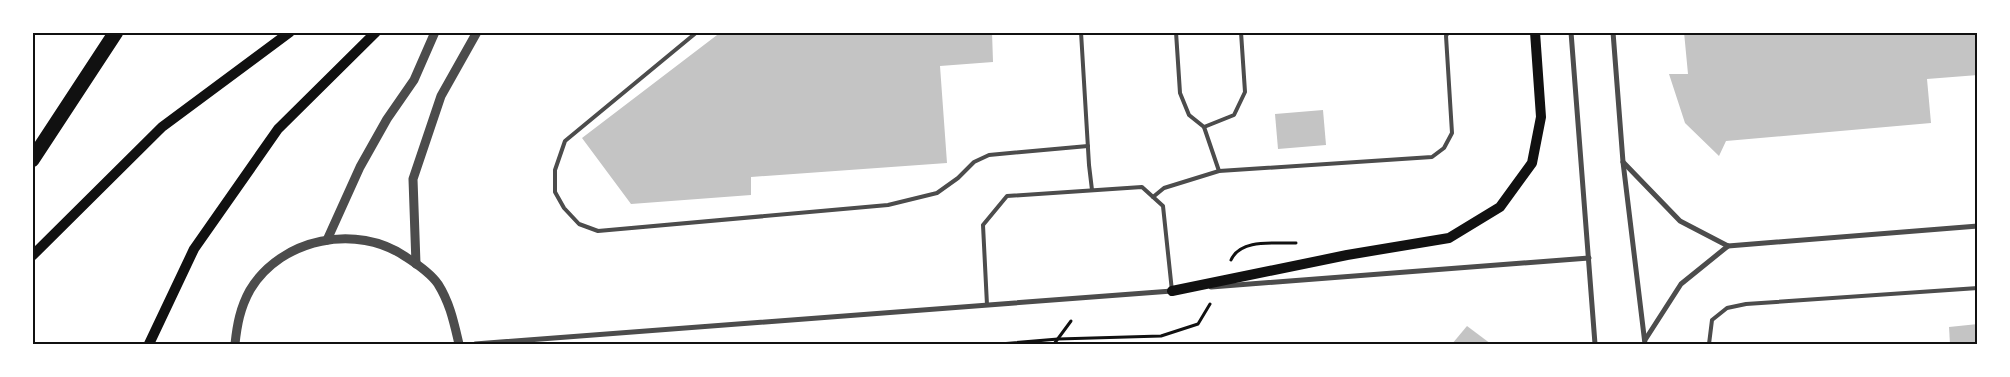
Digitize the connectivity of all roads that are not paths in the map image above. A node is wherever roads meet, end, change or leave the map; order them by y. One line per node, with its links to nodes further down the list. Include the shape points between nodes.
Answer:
1 (116, 32): 16 (highway)
2 (290, 32): 24 (main road, via 162,127)
3 (376, 32): 31 (main road, via 278,129 194,249)
4 (435, 32): 22 (street, via 414,80 360,167)
5 (477, 32): 26 (street, via 441,96 413,179)
6 (697, 32): 15 (lane, via 565,140 555,170 555,192 564,208 580,224 598,231 888,205 937,193 974,162 989,155)
7 (1081, 32): 15 (lane)
8 (1176, 32): 14 (lane, via 1180,93 1189,115)
9 (1241, 32): 14 (lane, via 1245,92 1234,115)
10 (1448, 32): 18 (lane, via 1452,133 1444,148 1432,157)
11 (1535, 32): 28 (main road, via 1541,117 1532,163 1500,207 1449,238)
12 (1571, 32): 25 (street)
13 (1614, 32): 17 (street)
14 (1204, 127): 18 (lane)
15 (1088, 146): 19 (lane)
16 (32, 160)
17 (1623, 162): 23 (street, via 1680,221); 30 (street)
18 (1219, 171): 20 (lane, via 1164,188)
19 (1092, 190): 20 (lane, via 1142,187); 29 (lane, via 1006,196 982,225)
20 (1153, 197): 28 (lane, via 1163,206)
21 (1978, 226): 23 (street)
22 (327, 240): 26 (street, via 358,238 384,244); 32 (street, via 299,247 272,265 250,290 237,319)
23 (1728, 246): 30 (street, via 1682,284)
24 (32, 256)
25 (1589, 258): 28 (street); 35 (street)
26 (416, 264): 33 (street, via 437,282 452,311)
27 (1978, 288): 36 (lane, via 1736,306 1727,308 1712,320)
28 (1172, 290): 29 (street)
29 (987, 305): 34 (street)
30 (1645, 342)
31 (149, 344)
32 (234, 344)
33 (459, 344)
34 (475, 344)
35 (1596, 344)
36 (1709, 344)

